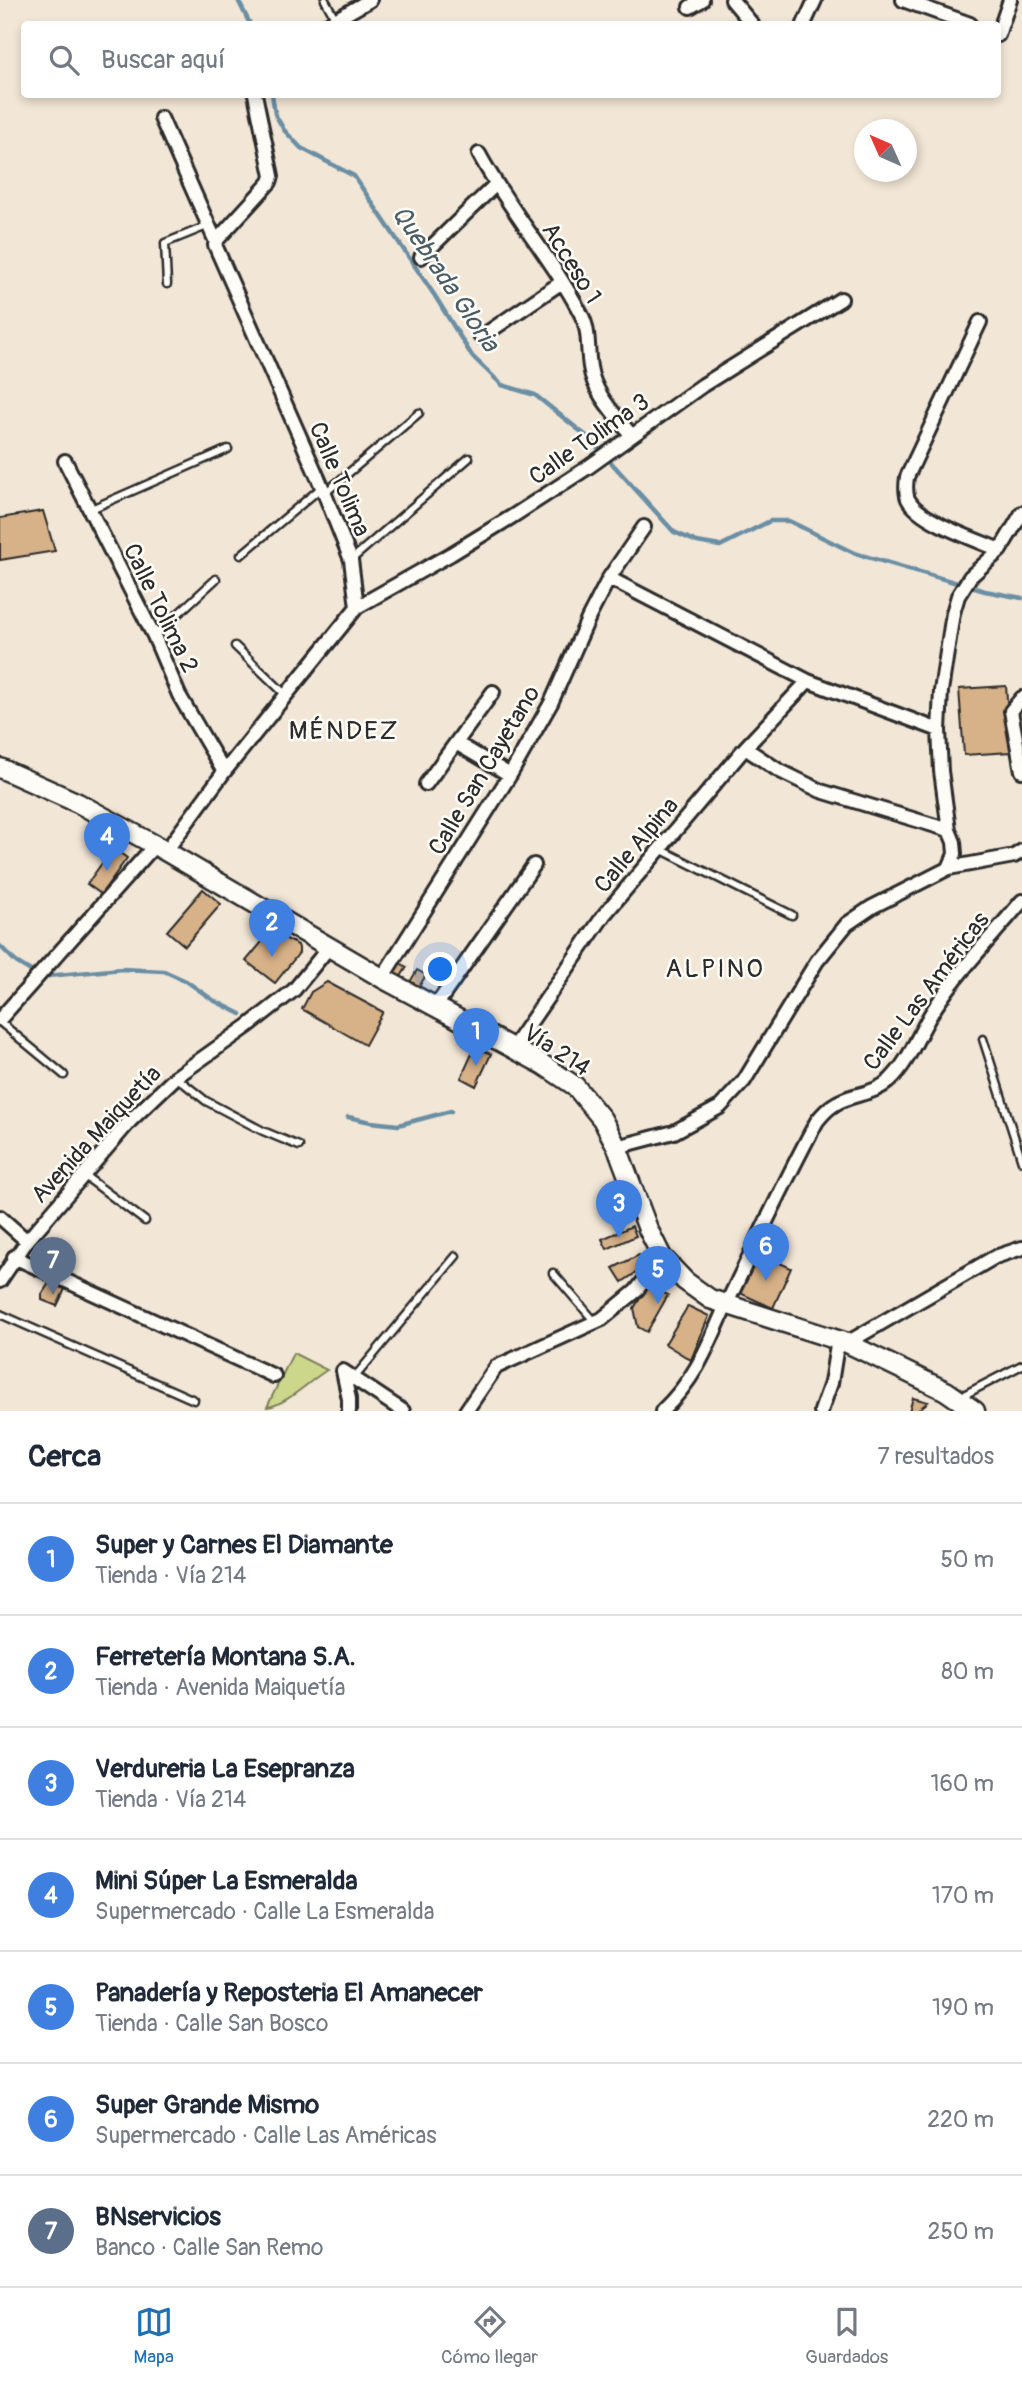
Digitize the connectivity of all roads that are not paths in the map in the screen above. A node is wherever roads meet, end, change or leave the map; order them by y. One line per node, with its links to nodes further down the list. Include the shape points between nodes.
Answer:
1 (325, 0): 9 (lane)
2 (370, 0): 10 (street)
3 (702, 0): 8 (street)
4 (732, 0): 11 (street)
5 (815, 0): 12 (street)
6 (903, 0): 13 (street)
7 (1010, 0): 14 (street)
8 (690, 7)
9 (332, 21)
10 (334, 21)
11 (750, 21)
12 (805, 21)
13 (962, 21)
14 (1001, 26)
15 (256, 98): 20 (street, via 272,176)
16 (161, 118): 19 (street, Calle Tolima)
17 (479, 154): 18 (street, Acceso 1)
18 (495, 185): 21 (street); 22 (street, Acceso 1)
19 (207, 226): 20 (street, Calle Tolima); 23 (lane, via 165,243)
20 (216, 242): 32 (street, Calle Tolima)
21 (421, 257)
22 (562, 282): 26 (street); 28 (street, Acceso 1, via 583,317 594,385)
23 (167, 284)
24 (841, 299): 28 (street, Calle Tolima 3)
25 (980, 323): 36 (street, via 906,487 908,498 926,516)
26 (481, 337)
27 (419, 414): 32 (lane)
28 (631, 435): 41 (street, Calle Tolima 3, via 451,554)
29 (228, 449): 33 (lane)
30 (469, 458): 38 (lane)
31 (65, 461): 33 (street, Calle Tolima 2)
32 (323, 490): 37 (lane); 38 (street, Calle Tolima)
33 (88, 510): 42 (street, Calle Tolima 2)
34 (1022, 513): 36 (street)
35 (644, 527): 39 (street, Calle San Cayetano)
36 (1000, 550): 48 (street, via 958,596)
37 (241, 555)
38 (351, 560): 41 (street, Calle Tolima)
39 (609, 578): 44 (street); 54 (street, Calle San Cayetano, via 551,703)
40 (216, 579): 42 (lane)
41 (357, 607): 46 (street)
42 (154, 636): 53 (street, Calle Tolima 2, via 179,695)
43 (236, 646): 46 (lane)
44 (808, 681): 48 (street); 50 (street, Calle Alpina)
45 (493, 692): 49 (street)
46 (285, 695): 53 (street)
47 (1022, 698): 52 (street, via 1011,711)
48 (939, 730): 56 (street)
49 (456, 743): 54 (street); 55 (street)
50 (745, 748): 56 (street, via 821,792); 58 (street, Calle Alpina)
51 (0, 768): 57 (main road, Vía 214, via 78,803)
52 (1022, 771)
53 (223, 772): 57 (street)
54 (510, 775): 65 (street, Calle San Cayetano)
55 (426, 784)
56 (949, 830): 61 (street, via 955,855)
57 (160, 848): 64 (main road, Vía 214); 67 (street)
58 (660, 849): 63 (lane); 69 (street, Calle Alpina, via 604,915)
59 (1022, 851): 61 (street)
60 (534, 865): 66 (street)
61 (949, 868): 73 (street, via 847,924 817,961 744,1081 720,1107 674,1132)
62 (1022, 901): 85 (street, Calle Las Américas, via 941,999 892,1078 879,1088 834,1104 817,1121)
63 (792, 915)
64 (330, 946): 65 (main road, Vía 214); 71 (street, Avenida Maiquetía, via 294,990)
65 (382, 978): 66 (main road, Vía 214)
66 (435, 1007): 69 (main road, Vía 214)
67 (0, 1020): 70 (lane)
68 (982, 1039): 74 (lane)
69 (512, 1049): 73 (main road, Vía 214, via 575,1086 602,1119)
70 (64, 1076)
71 (176, 1077): 72 (lane, via 205,1101); 75 (street, Avenida Maiquetía, via 130,1121)
72 (299, 1146)
73 (617, 1147): 82 (main road, Vía 214)
74 (1022, 1161)
75 (85, 1176): 77 (lane); 78 (street, Avenida Maiquetía)
76 (0, 1217): 78 (street)
77 (145, 1222)
78 (27, 1241): 81 (street, Avenida Maiquetía)
79 (1022, 1248): 88 (street, via 995,1257)
80 (456, 1256): 91 (lane)
81 (14, 1257): 84 (street, Avenida Maiquetía); 90 (street)
82 (662, 1257): 85 (main road, Vía 214, via 685,1281 710,1299); 87 (street, via 636,1292)
83 (553, 1273): 87 (lane)
84 (0, 1280)
85 (727, 1304): 88 (main road, Vía 214); 97 (street, Calle Las Américas, via 702,1362)
86 (0, 1314): 93 (lane)
87 (596, 1322): 96 (street, via 496,1367)
88 (842, 1341): 92 (main road, Vía 214); 98 (street)
89 (1022, 1365): 92 (lane)
90 (274, 1376)
91 (354, 1378): 94 (street, via 343,1371); 95 (street)
92 (957, 1398): 99 (main road, Vía 214)
93 (194, 1400)
94 (349, 1411)
95 (403, 1411)
96 (466, 1411)
97 (662, 1411)
98 (821, 1411)
99 (975, 1411)

